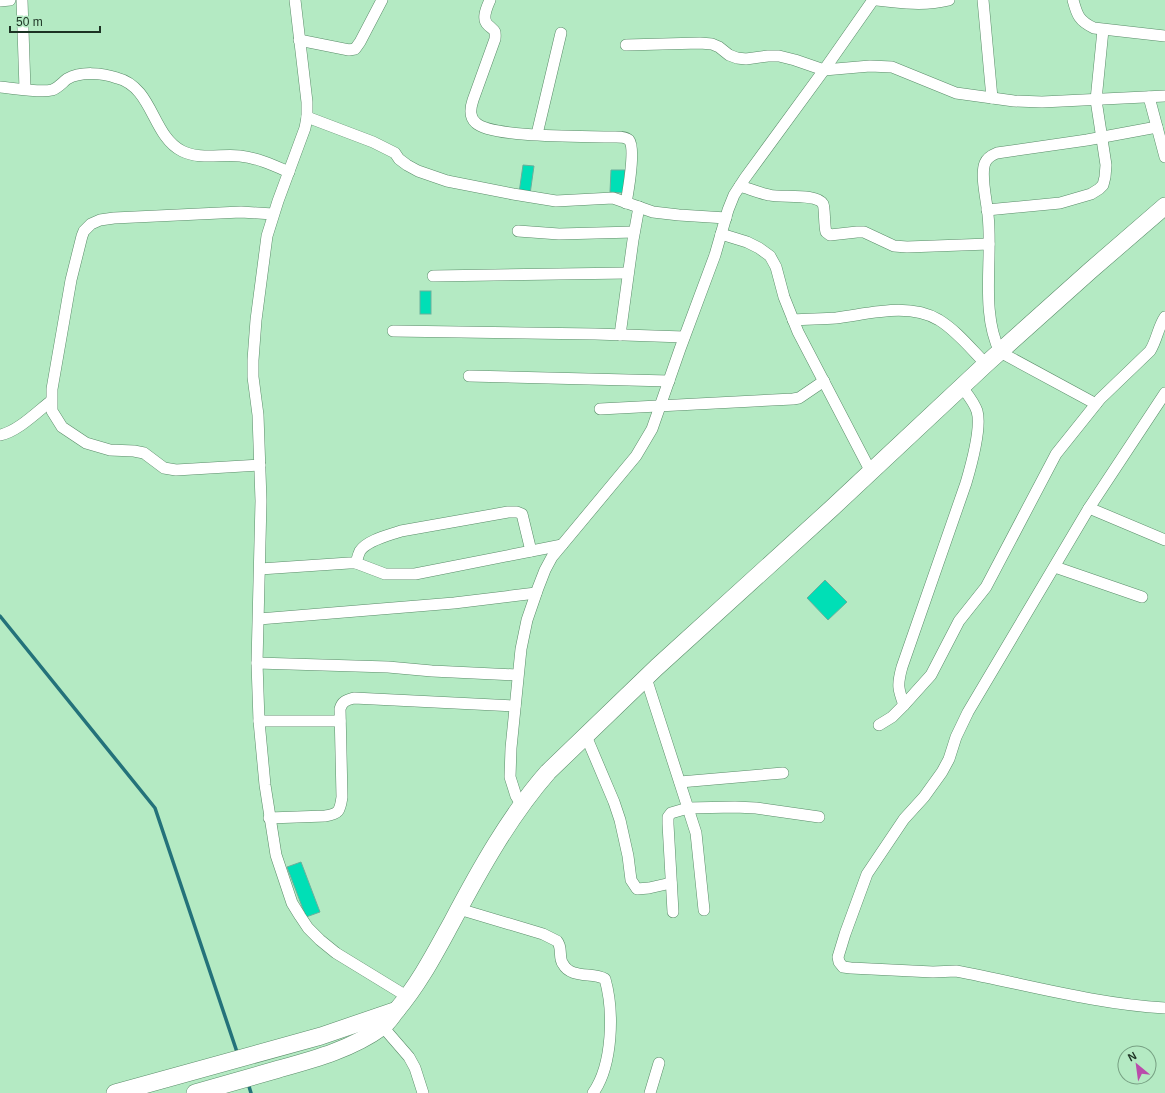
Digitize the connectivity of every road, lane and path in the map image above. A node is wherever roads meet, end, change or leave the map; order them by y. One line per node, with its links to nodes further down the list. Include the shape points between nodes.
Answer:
1 (10, 0): 11 (street)
2 (22, 0): 19 (street)
3 (295, 0): 15 (street)
4 (382, 0): 15 (street, via 355,49)
5 (490, 0): 26 (street, via 485,20 496,33 496,39 472,100 471,116 481,127 510,133)
6 (873, 0): 17 (street)
7 (877, 0): 8 (street, via 915,3)
8 (949, 0)
9 (983, 0): 22 (street)
10 (1073, 0): 12 (street, via 1080,18 1086,24)
11 (0, 1)
12 (1103, 30): 14 (street); 23 (street)
13 (562, 33): 26 (street)
14 (1165, 36)
15 (299, 40): 24 (street)
16 (626, 45): 17 (street, via 712,44 737,58 779,56)
17 (824, 70): 22 (street, via 892,67 956,93); 30 (street)
18 (0, 87): 19 (street)
19 (25, 89): 29 (street, via 52,90 67,80 83,74 118,78 137,89 166,136 182,151 262,160)
20 (1165, 96): 21 (street)
21 (1149, 97): 23 (street); 25 (street)
22 (992, 98): 23 (street, via 1028,102)
23 (1096, 100): 27 (street)
24 (307, 117): 29 (street); 31 (street, via 384,147 418,172 447,181 556,201 613,198)
25 (1157, 127): 27 (street); 28 (street)
26 (537, 134): 31 (street, via 629,140 632,145 632,166)
27 (1101, 137): 34 (street, via 997,153 989,157 985,163 984,177); 34 (street, via 1106,177 1100,189 1060,203)
28 (1165, 157)
29 (289, 172): 35 (street)
30 (740, 186): 36 (street); 40 (street, via 770,195 819,200 825,210 826,232 830,235 864,232 894,246 907,247)
31 (626, 203): 33 (street)
32 (1165, 206): 48 (main road)
33 (639, 207): 36 (street, via 664,214); 38 (street)
34 (987, 210): 40 (street)
35 (273, 214): 55 (street, via 241,212 114,218 91,224 82,236 72,280); 60 (street, via 260,285 253,360)
36 (726, 218): 39 (street)
37 (518, 231): 38 (street, via 559,234)
38 (634, 232): 41 (street)
39 (721, 234): 44 (street, via 747,242 770,256); 47 (street)
40 (989, 244): 48 (street, via 990,311 995,340)
41 (628, 273): 42 (street); 46 (street)
42 (433, 276)
43 (1165, 316): 56 (street, via 1150,351)
44 (793, 320): 49 (street, via 894,311 923,314 938,319 949,327); 52 (street)
45 (393, 331): 46 (street)
46 (620, 335): 47 (street)
47 (684, 337): 51 (street)
48 (1000, 352): 49 (main road); 56 (street)
49 (986, 364): 53 (main road)
50 (469, 376): 51 (street)
51 (669, 381): 57 (street)
52 (824, 381): 57 (street, via 799,398 793,399); 61 (street)
53 (962, 387): 61 (main road); 75 (street, via 977,412 978,425 973,455 898,680 898,690)
54 (1165, 393): 62 (street)
55 (51, 401): 59 (street, via 10,432); 60 (street, via 52,411 62,427 86,443 110,450 134,450 144,453 164,468 176,470)
56 (1096, 404): 75 (street, via 1056,454 986,587 959,621 931,675)
57 (660, 406): 58 (street); 64 (street, via 652,430 636,456)
58 (600, 409)
59 (0, 435)
60 (260, 465): 68 (street)
61 (871, 472): 74 (main road)
62 (1089, 508): 63 (street); 67 (street)
63 (1165, 540)
64 (562, 545): 65 (street); 69 (street, via 545,570)
65 (531, 551): 66 (street, via 415,574 385,574); 66 (street, via 522,514 508,512 388,535 361,550)
66 (356, 564): 68 (street)
67 (1055, 567): 70 (street); 92 (street, via 968,712 942,772 904,819 870,869 845,934 838,957 839,962 844,967 851,968 956,971 1097,1000)
68 (260, 569): 71 (street)
69 (536, 593): 71 (street, via 454,603); 73 (street, via 523,636)
70 (1142, 597)
71 (259, 619): 72 (street)
72 (257, 663): 73 (street, via 388,667); 77 (street)
73 (517, 675): 76 (street)
74 (646, 678): 80 (main road); 82 (street)
75 (904, 705): 79 (street)
76 (515, 706): 78 (street, via 354,698 342,703); 83 (street, via 510,777 514,792)
77 (259, 721): 78 (street); 86 (street)
78 (340, 721): 86 (street, via 342,796 338,812 325,816)
79 (879, 726)
80 (586, 736): 83 (main road, via 540,782); 87 (street, via 620,820 633,885 637,889 642,889)
81 (783, 773): 82 (street)
82 (680, 782): 84 (street)
83 (522, 806): 88 (main road)
84 (688, 808): 85 (street, via 745,807); 87 (street, via 671,813 668,817); 89 (street, via 696,833)
85 (819, 817)
86 (269, 818): 91 (street, via 281,875 292,903 308,928 336,953)
87 (671, 883): 90 (street)
88 (458, 909): 91 (main road, via 422,976); 98 (street, via 554,939 560,944 562,963 567,970 600,976 605,980 609,995 610,1041)
89 (704, 910)
90 (673, 912)
91 (403, 1004): 93 (main road); 95 (main road, via 322,1036)
92 (1165, 1008)
93 (384, 1027): 96 (main road, via 324,1056); 97 (street, via 409,1057)
94 (659, 1063): 99 (street)
95 (119, 1092)
96 (195, 1093)
97 (423, 1093)
98 (594, 1093)
99 (650, 1093)

